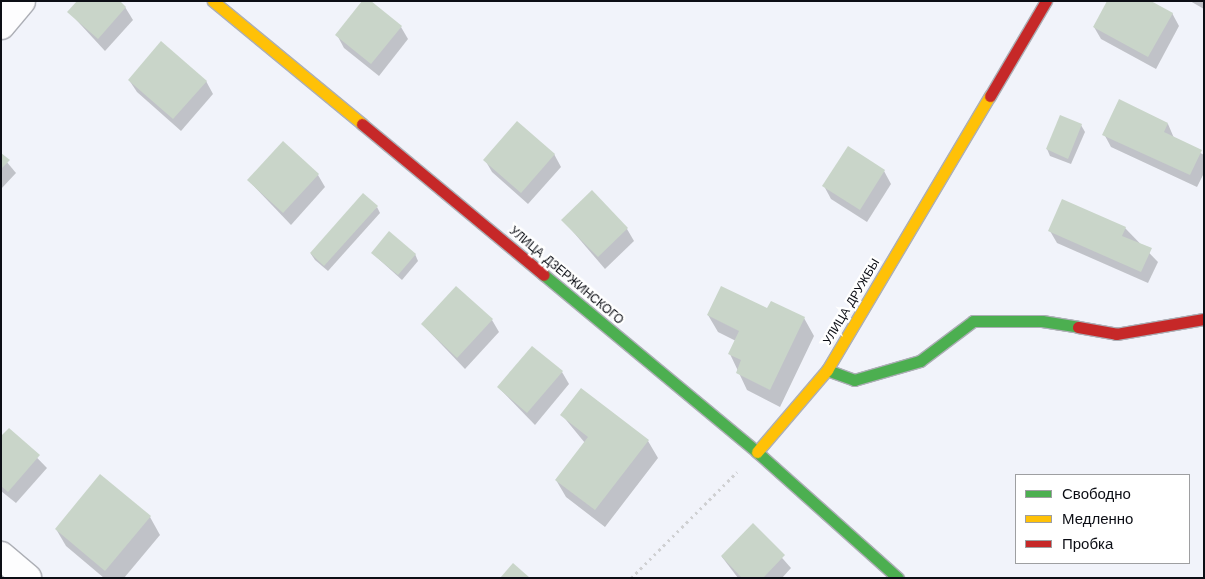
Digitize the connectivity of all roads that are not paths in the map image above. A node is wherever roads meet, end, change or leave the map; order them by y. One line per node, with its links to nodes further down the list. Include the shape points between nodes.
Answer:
1 (21, 1): 4 (street)
2 (213, 1): 7 (street, УЛИЦА ДЗЕРЖИНСКОГО)
3 (1046, 1): 6 (street, УЛИЦА ДРУЖБЫ)
4 (1, 25)
5 (1204, 320): 6 (street, via 1116,334 1042,321 973,321 920,361 854,380)
6 (827, 370): 7 (street, УЛИЦА ДРУЖБЫ)
7 (757, 452): 10 (street, УЛИЦА ДЗЕРЖИНСКОГО)
8 (1, 556): 9 (street)
9 (27, 578)
10 (898, 578)

